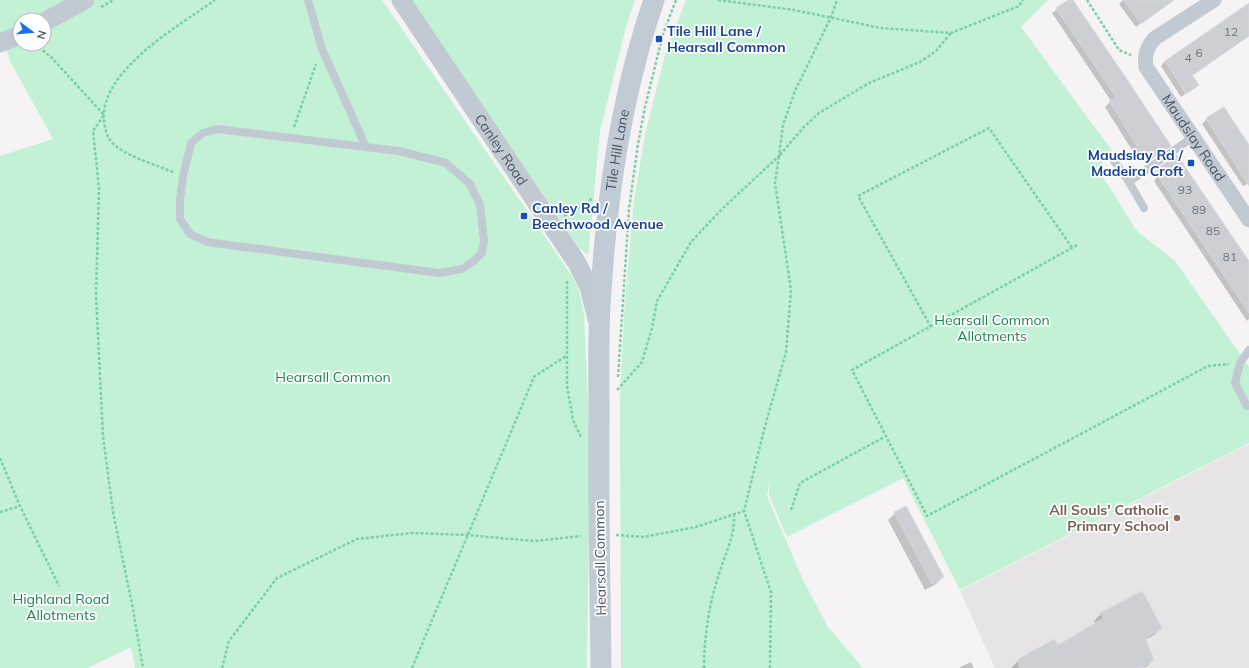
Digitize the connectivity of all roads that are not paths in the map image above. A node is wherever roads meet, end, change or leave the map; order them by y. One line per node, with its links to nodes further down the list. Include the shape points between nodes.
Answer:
1 (85, 0): 6 (street)
2 (308, 0): 10 (lane, via 322,49)
3 (401, 0): 15 (street, Canley Road, via 577,263 589,288)
4 (654, 0): 15 (main road, Tile Hill Lane, via 629,84 617,141 608,208)
5 (1214, 0): 9 (street, Maudslay Road, via 1155,38 1149,45 1145,57 1146,67)
6 (52, 18)
7 (12, 38): 8 (street)
8 (0, 43)
9 (1193, 137): 12 (lane); 14 (street, Maudslay Road)
10 (366, 147): 10 (lane, via 217,129 203,133 191,143 183,176 180,219 190,234 207,242 439,273 462,269 482,253 484,241 480,205 470,184 446,163 399,151)
11 (1114, 161): 12 (lane)
12 (1128, 182): 13 (lane)
13 (1144, 208)
14 (1249, 220)
15 (599, 328): 18 (main road, Hearsall Common)
16 (1249, 350): 17 (lane, via 1240,363 1234,383)
17 (1247, 406)
18 (601, 668)

